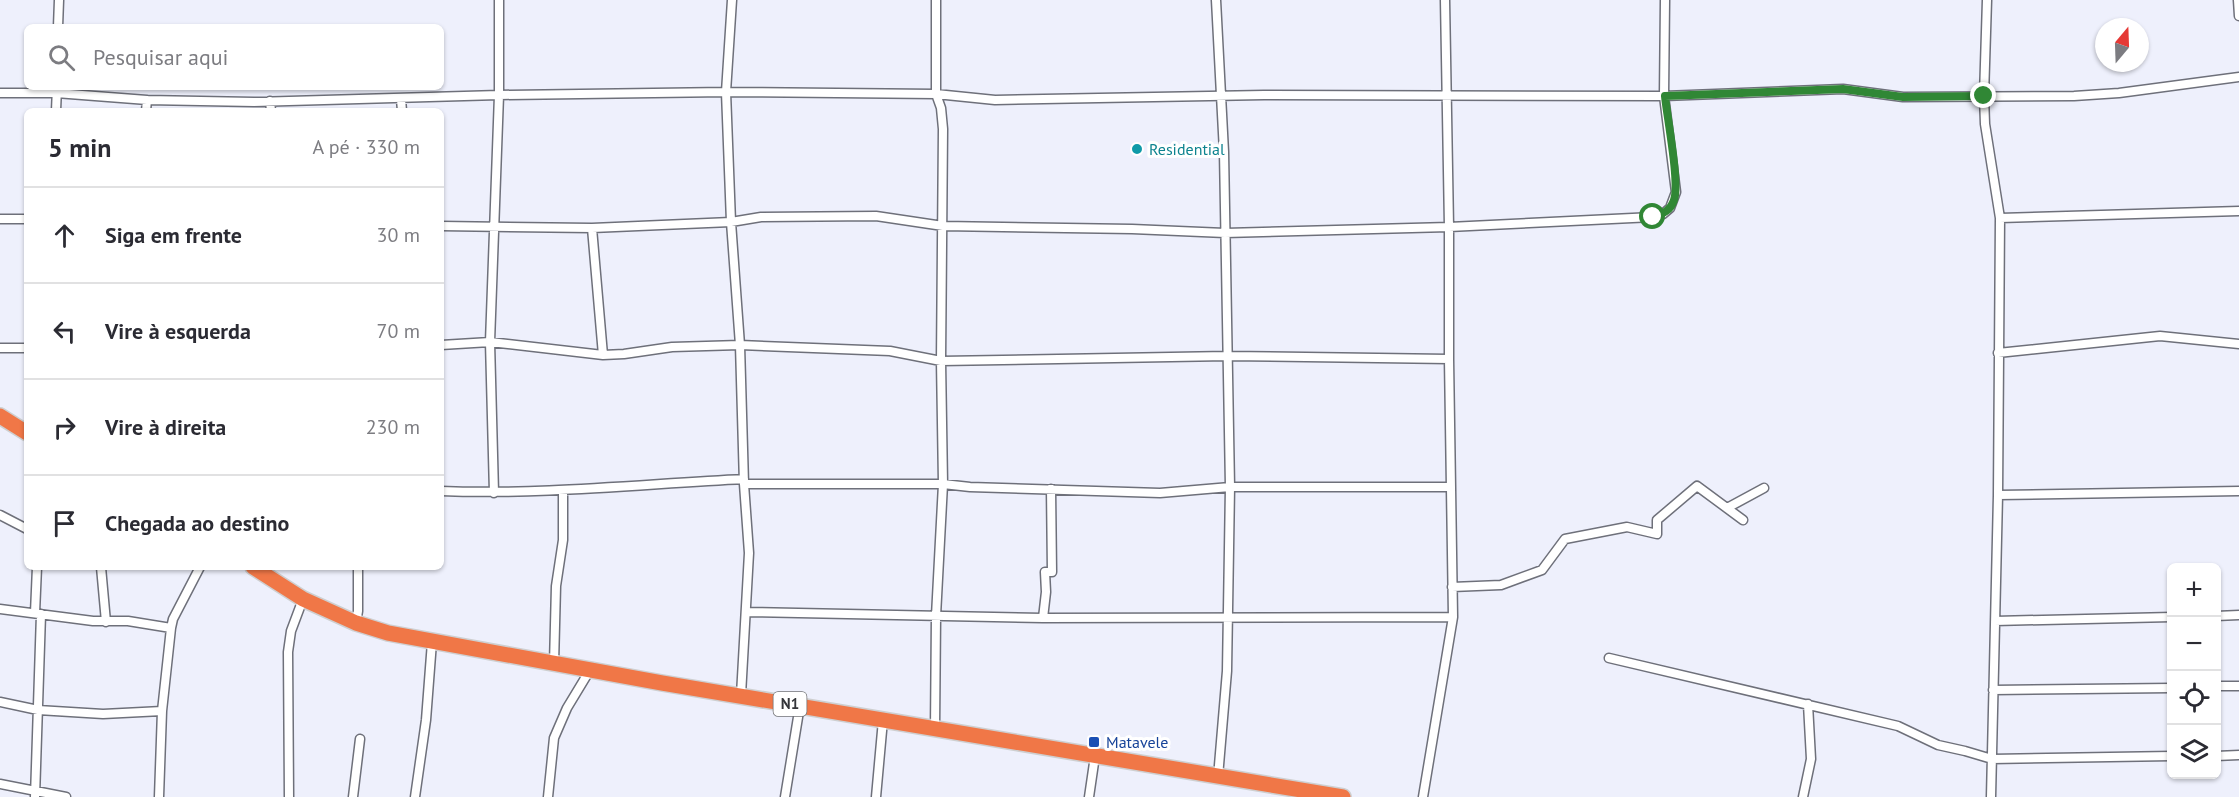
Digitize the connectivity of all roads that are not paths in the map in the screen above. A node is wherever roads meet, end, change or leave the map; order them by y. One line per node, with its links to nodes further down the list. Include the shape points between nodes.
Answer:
1 (59, 0): 11 (street)
2 (499, 0): 17 (street)
3 (732, 0): 14 (street)
4 (936, 0): 16 (street)
5 (1216, 0): 19 (street)
6 (1444, 0): 18 (street)
7 (1665, 0): 20 (street)
8 (1988, 0): 21 (street)
9 (2238, 0): 10 (street)
10 (2239, 16)
11 (58, 24)
12 (2239, 77): 21 (street, via 2119,93)
13 (57, 90): 15 (street); 23 (street); 25 (street)
14 (726, 92): 16 (street); 17 (street); 33 (street)
15 (0, 93)
16 (936, 94): 19 (street, via 995,100); 36 (street, via 943,129)
17 (499, 95): 22 (street); 35 (street)
18 (1448, 95): 19 (street); 20 (street); 37 (street)
19 (1221, 96): 39 (street)
20 (1665, 96): 21 (street, via 1843,89 1903,97); 37 (street, via 1676,192 1663,214 1634,219)
21 (1984, 96): 30 (street)
22 (401, 99): 24 (street); 28 (street)
23 (147, 100): 24 (street); 26 (street)
24 (270, 101): 27 (street)
25 (56, 108)
26 (146, 108)
27 (270, 108)
28 (402, 108)
29 (2239, 211): 30 (street)
30 (2000, 218): 46 (street)
31 (0, 219): 32 (street)
32 (24, 219)
33 (731, 222): 36 (street, via 761,217 876,216); 38 (street); 43 (street)
34 (444, 226): 35 (street)
35 (493, 226): 38 (street); 40 (street)
36 (943, 226): 39 (street); 50 (street)
37 (1449, 227): 39 (street); 49 (street)
38 (592, 228): 47 (street)
39 (1225, 233): 48 (street)
40 (490, 342): 42 (street); 47 (street); 62 (street)
41 (2239, 344): 46 (street, via 2160,336)
42 (444, 345)
43 (740, 345): 47 (street, via 691,345); 50 (street, via 890,351); 53 (street)
44 (0, 348): 45 (street)
45 (24, 348)
46 (1998, 352): 63 (street)
47 (603, 355)
48 (1227, 356): 49 (street); 50 (street); 55 (street)
49 (1449, 359): 56 (street)
50 (941, 361): 54 (street)
51 (0, 416): 52 (highway)
52 (24, 431)
53 (744, 482): 54 (street); 60 (street); 76 (street)
54 (943, 484): 58 (street); 79 (street)
55 (1230, 487): 56 (street); 58 (street, via 1160,493); 81 (street)
56 (1451, 487): 73 (street)
57 (1764, 488): 64 (street)
58 (1051, 489): 84 (street, via 1052,572 1045,572)
59 (444, 491): 62 (street)
60 (563, 491): 62 (street); 91 (street)
61 (2239, 491): 63 (street)
62 (494, 493)
63 (1998, 495): 85 (street)
64 (1727, 508): 66 (street); 73 (street, via 1697,486 1657,520 1657,534 1627,527 1565,539 1542,570 1501,585)
65 (0, 515): 67 (street)
66 (1743, 520)
67 (24, 527)
68 (37, 570): 77 (street)
69 (101, 570): 86 (street)
70 (198, 570): 88 (street)
71 (258, 570): 74 (highway, N1)
72 (358, 570): 87 (street)
73 (1452, 587): 82 (street)
74 (303, 599): 87 (highway, N1); 116 (street, via 288,652)
75 (0, 609): 77 (street)
76 (746, 612): 79 (street); 97 (street)
77 (38, 614): 86 (street); 101 (street)
78 (2239, 615): 80 (street)
79 (936, 616): 84 (street); 104 (street)
80 (2221, 616)
81 (1229, 617): 82 (street); 84 (street); 111 (street)
82 (1453, 617): 124 (street)
83 (2167, 617): 85 (street)
84 (1043, 618)
85 (1995, 621): 96 (street)
86 (106, 622): 88 (street, via 128,621)
87 (356, 623): 89 (highway, N1)
88 (171, 628): 102 (street)
89 (432, 642): 91 (highway, N1); 118 (street)
90 (1609, 658): 99 (street)
91 (554, 664): 92 (highway, N1)
92 (590, 670): 97 (highway, N1); 119 (street, via 554,738)
93 (2239, 686): 94 (street)
94 (2221, 687)
95 (2167, 688): 96 (street)
96 (1993, 690): 110 (street)
97 (741, 695): 100 (highway, N1)
98 (0, 702): 101 (street)
99 (1808, 704): 110 (street, via 1898,726 1938,746); 125 (street, via 1811,759)
100 (800, 705): 103 (highway, N1); 120 (street)
101 (38, 710): 102 (street, via 103,714); 113 (street)
102 (162, 711): 115 (street)
103 (883, 720): 104 (highway, N1); 121 (street)
104 (934, 729): 107 (highway, N1)
105 (360, 739): 117 (street)
106 (2239, 755): 109 (street)
107 (1095, 756): 111 (highway, N1); 122 (street)
108 (2167, 756): 110 (street)
109 (2221, 756)
110 (1992, 759): 126 (street)
111 (1218, 777): 123 (highway, N1)
112 (0, 784): 113 (street)
113 (35, 794): 114 (street)
114 (66, 797)
115 (159, 797)
116 (289, 797)
117 (352, 797)
118 (415, 797)
119 (548, 797)
120 (785, 797)
121 (876, 797)
122 (1089, 797)
123 (1343, 797)
124 (1424, 797)
125 (1803, 797)
126 (1990, 797)

